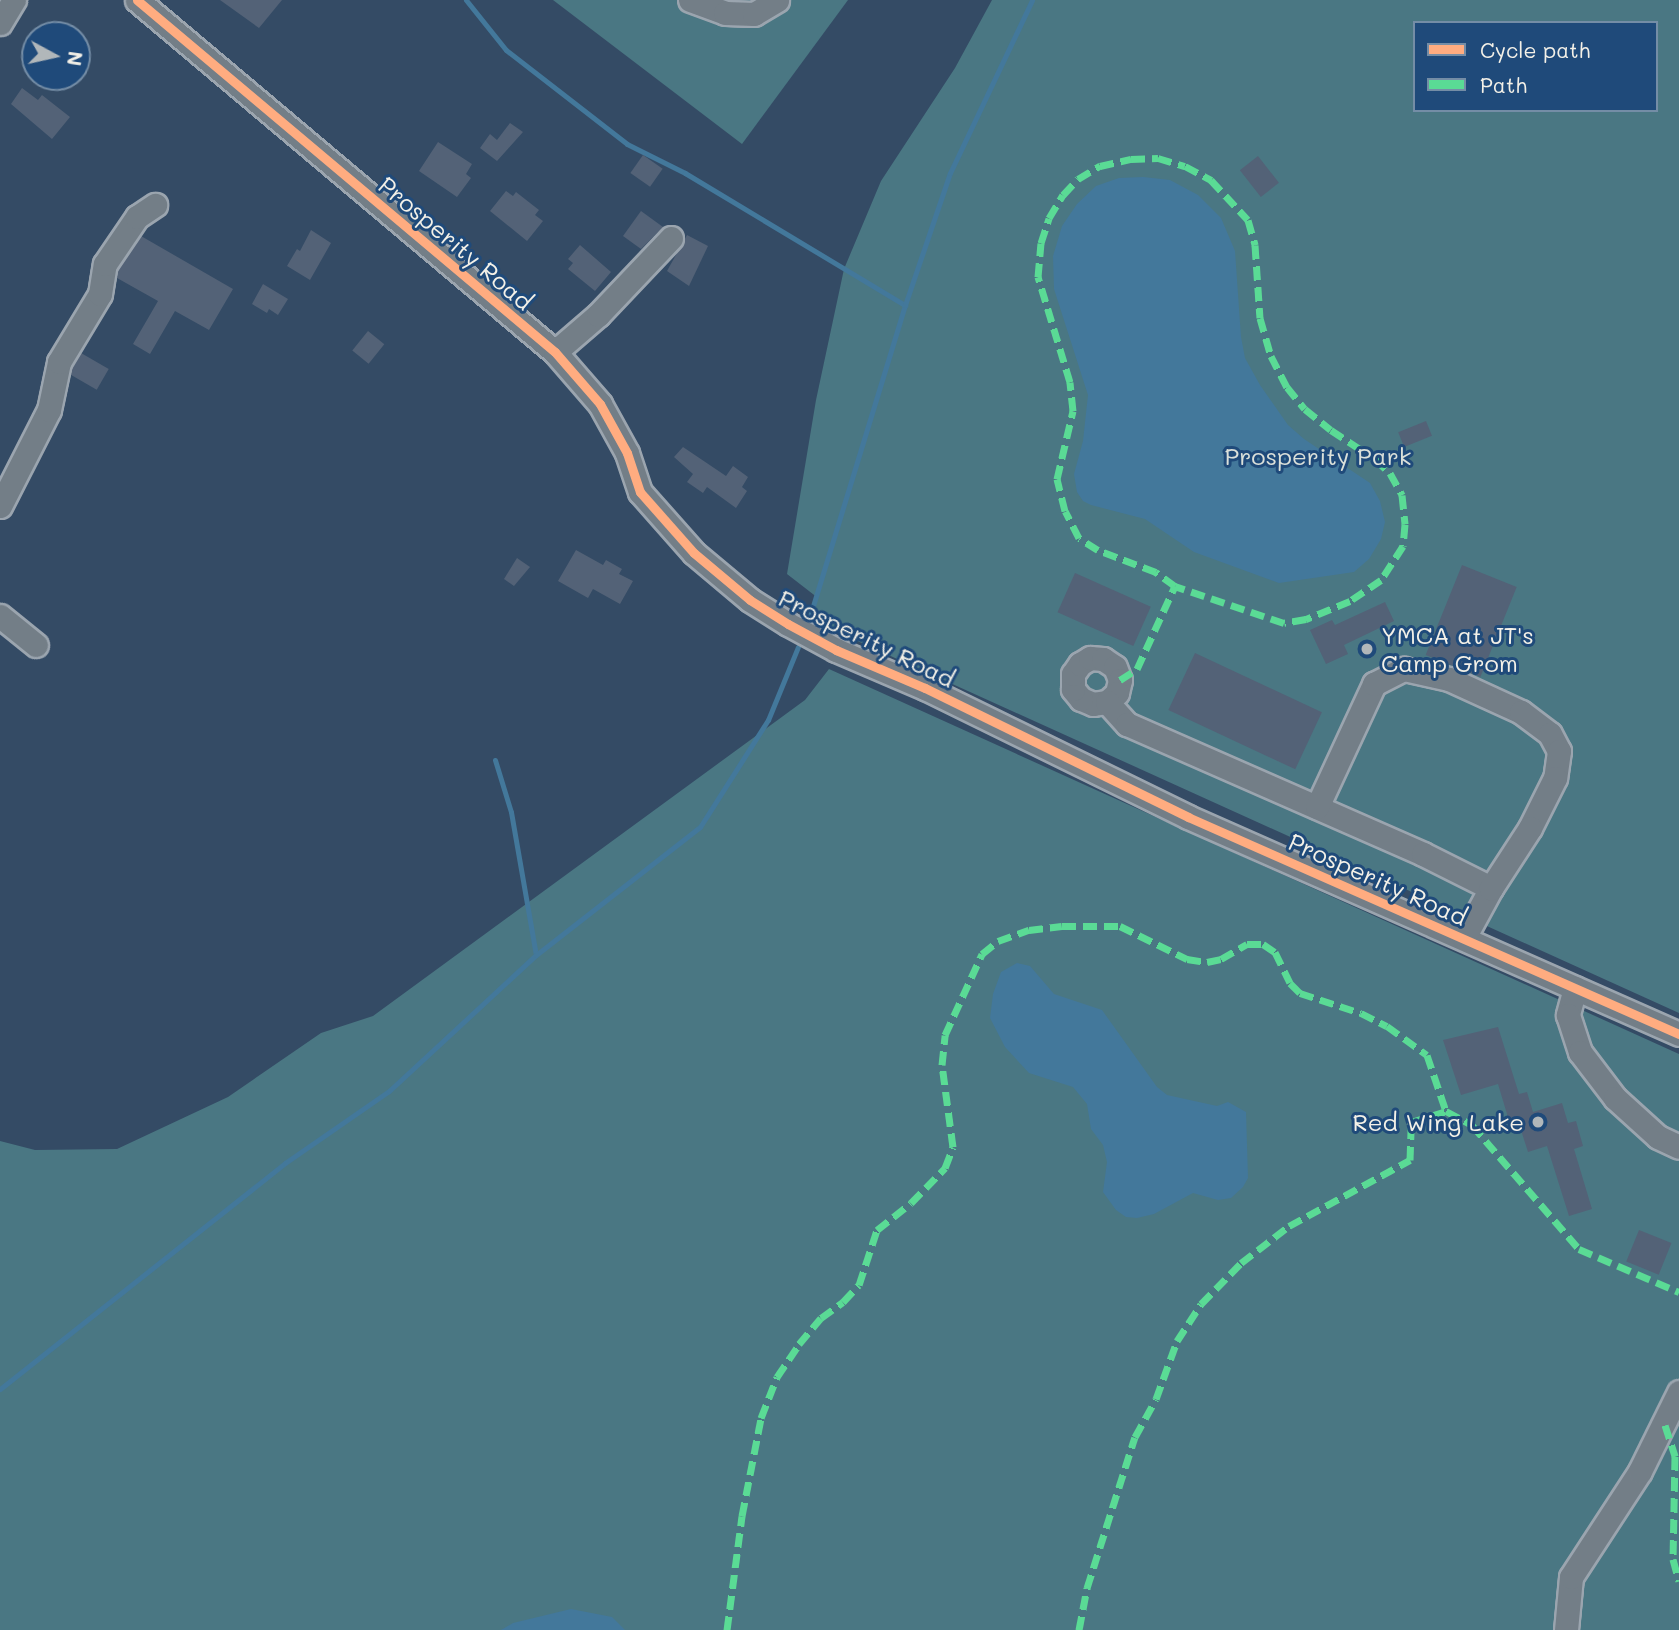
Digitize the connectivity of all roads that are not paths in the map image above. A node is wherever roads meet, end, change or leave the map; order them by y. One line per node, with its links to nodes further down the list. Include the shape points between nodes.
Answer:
1 (14, 0): 5 (street)
2 (137, 0): 8 (street, Prosperity Road)
3 (690, 0): 4 (street, via 725,13 754,14)
4 (777, 0)
5 (0, 23)
6 (155, 205): 9 (street, via 137,216 105,264 100,294 59,362 49,410)
7 (671, 238): 8 (street, via 598,315)
8 (555, 352): 15 (street, Prosperity Road, via 600,404 627,453 640,492 663,520 721,577 788,624 1188,817)
9 (0, 506)
10 (0, 616): 11 (street)
11 (36, 645)
12 (1107, 702): 13 (street, via 1127,723)
13 (1317, 807): 14 (street); 14 (street, via 1374,684 1404,669 1449,679 1521,712 1550,734 1559,751 1555,778 1530,828)
14 (1491, 888): 15 (street)
15 (1464, 938): 16 (street, Prosperity Road)
16 (1575, 988): 17 (street, Prosperity Road); 18 (street, via 1568,1015 1580,1052 1615,1098 1658,1137)
17 (1679, 1034)
18 (1679, 1147)
19 (1679, 1392): 20 (street, via 1640,1471 1571,1577)
20 (1566, 1630)

